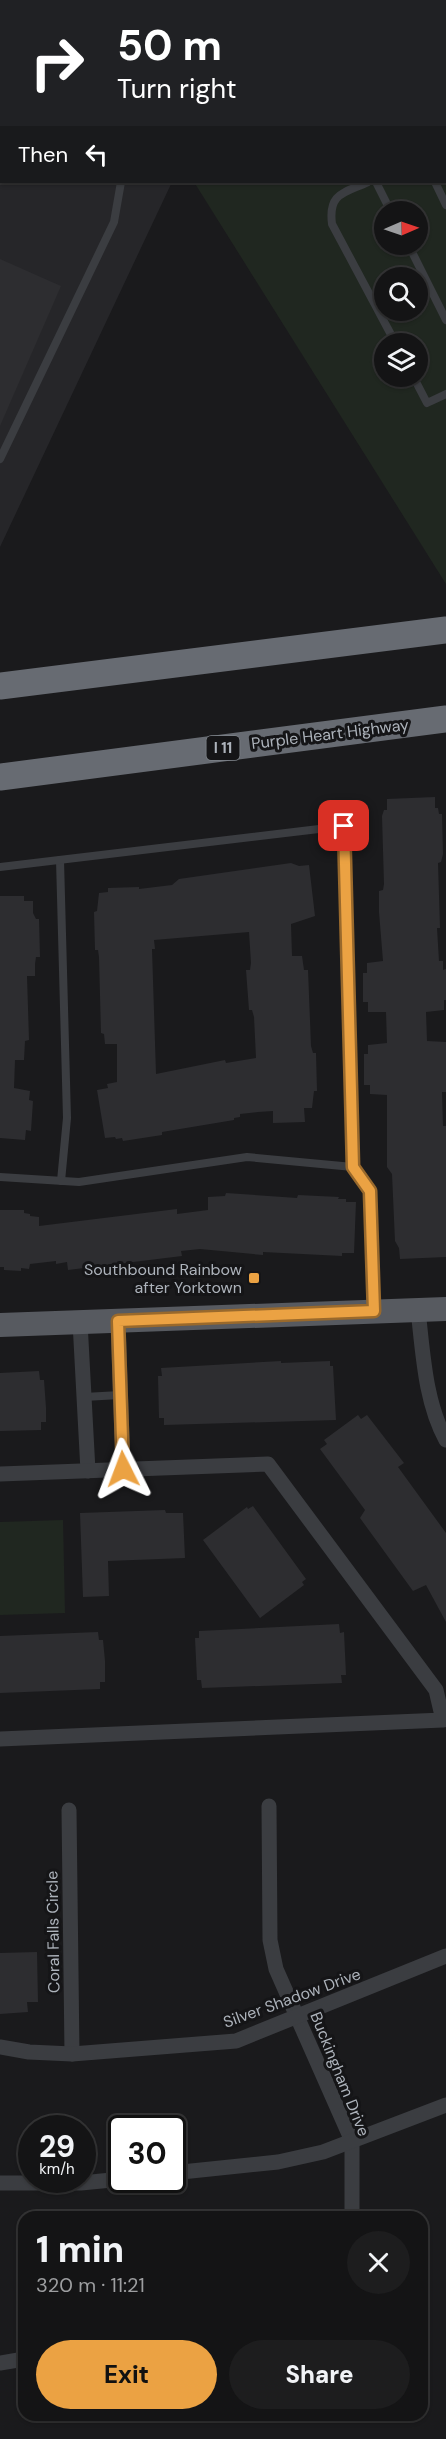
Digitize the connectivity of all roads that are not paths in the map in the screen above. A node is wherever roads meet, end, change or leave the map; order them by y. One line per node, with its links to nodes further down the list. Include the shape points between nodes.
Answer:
1 (122, 183): 14 (lane, via 114,222)
2 (344, 183): 6 (lane)
3 (364, 183): 6 (lane)
4 (376, 183): 7 (lane)
5 (435, 183): 8 (lane)
6 (347, 192): 11 (lane, via 335,197 330,207 332,224)
7 (386, 201)
8 (446, 205)
9 (414, 255): 10 (lane)
10 (446, 320)
11 (390, 333)
12 (419, 387): 13 (lane, via 427,403)
13 (446, 394)
14 (0, 459)
15 (446, 630): 16 (highway)
16 (0, 686)
17 (446, 719): 18 (highway, Purple Heart Highway / I 11)
18 (0, 777)
19 (60, 860): 20 (lane); 21 (lane, via 344,826); 23 (lane, via 67,1118)
20 (0, 867)
21 (353, 1167): 23 (lane, via 248,1157 79,1182); 26 (lane, via 370,1191)
22 (0, 1177): 23 (lane)
23 (61, 1181)
24 (446, 1309): 25 (main road)
25 (418, 1310): 26 (main road); 32 (street, via 425,1367)
26 (374, 1311): 27 (main road)
27 (118, 1321): 28 (main road); 30 (street)
28 (80, 1322): 29 (main road); 31 (street)
29 (0, 1325)
30 (120, 1395): 31 (lane); 33 (street)
31 (84, 1397): 34 (street)
32 (443, 1430)
33 (123, 1469): 34 (street); 36 (street, via 268,1464 436,1690 442,1720)
34 (88, 1471): 35 (street)
35 (0, 1474)
36 (0, 1739)
37 (269, 1806): 40 (street, Buckingham Drive, via 270,1940 276,1969)
38 (69, 1810): 42 (street, Coral Falls Circle)
39 (446, 1956): 40 (street, Silver Shadow Drive)
40 (298, 2018): 42 (street, Silver Shadow Drive, via 236,2041); 44 (street, Buckingham Drive)
41 (0, 2047): 42 (street, Silver Shadow Drive)
42 (72, 2054)
43 (446, 2105): 44 (street)
44 (352, 2141): 45 (street, via 278,2162); 48 (street, Buckingham Drive)
45 (186, 2172)
46 (108, 2180): 47 (street)
47 (0, 2183)
48 (352, 2211)
49 (18, 2360): 50 (street)
50 (0, 2363)

